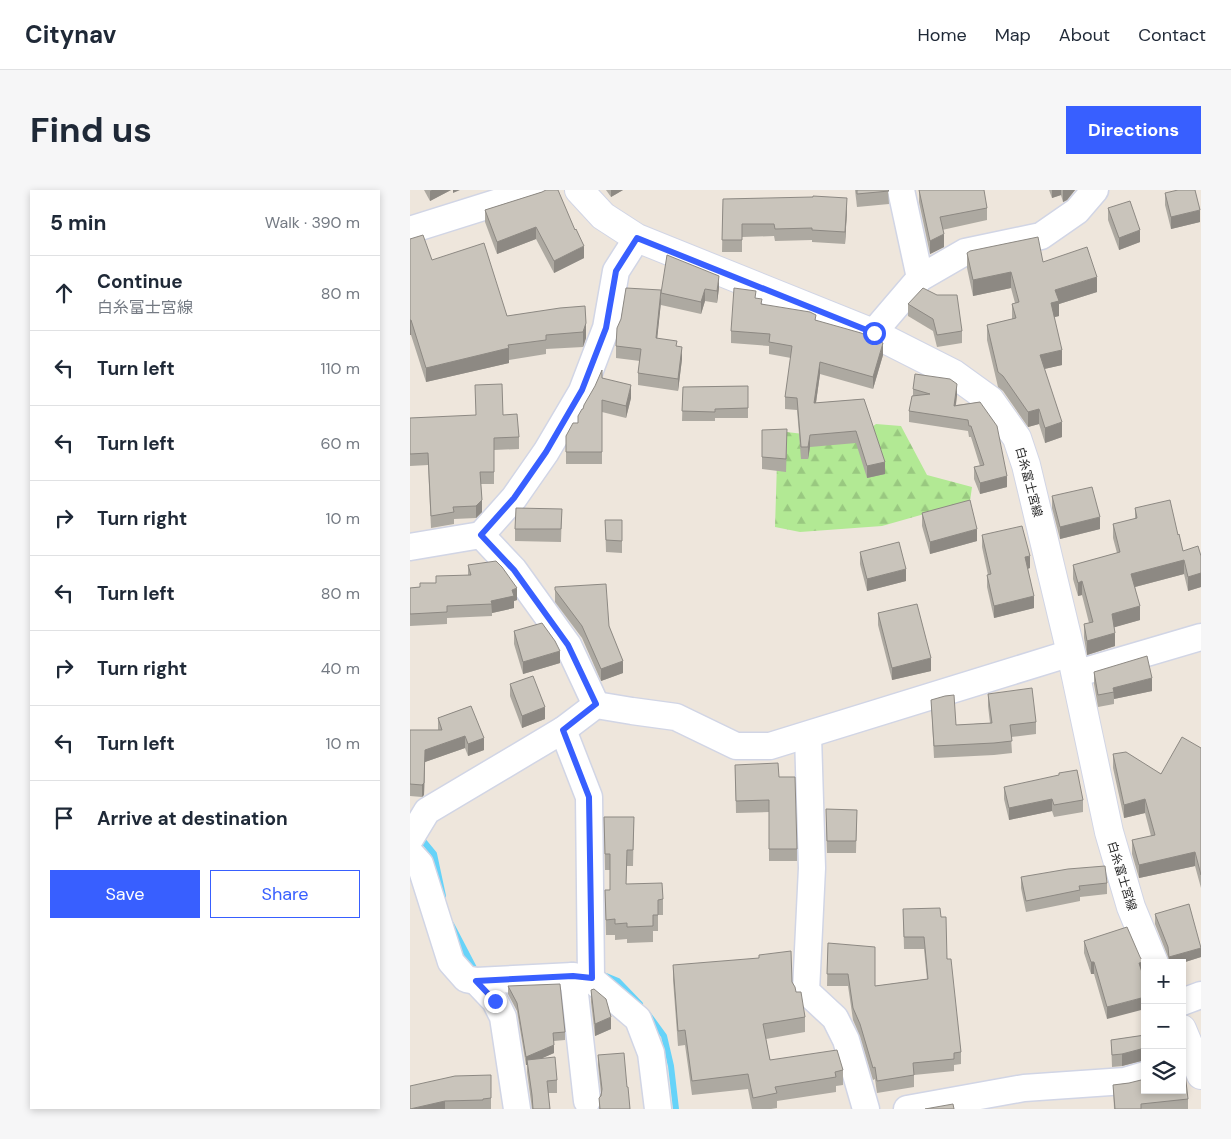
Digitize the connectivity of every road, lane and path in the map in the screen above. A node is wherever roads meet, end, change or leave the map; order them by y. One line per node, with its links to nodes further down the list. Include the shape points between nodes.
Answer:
1 (537, 190): 5 (street)
2 (579, 190): 6 (main road, 白糸富士宮線, via 603,216)
3 (901, 190): 7 (street)
4 (1095, 190): 7 (street, via 1077,211 1041,236 965,252)
5 (410, 230)
6 (637, 238): 8 (main road, 白糸富士宮線); 9 (street, via 616,271 606,328 582,390 535,468)
7 (920, 278): 8 (street)
8 (874, 333): 12 (main road, 白糸富士宮線, via 954,374 990,400 1017,438)
9 (481, 535): 10 (street); 13 (street, via 514,570 568,645)
10 (410, 547)
11 (1201, 638): 12 (street)
12 (1073, 664): 15 (street); 18 (main road, 白糸富士宮線, via 1109,832 1131,907)
13 (596, 704): 14 (street); 15 (street, via 676,717 736,746 770,746)
14 (563, 730): 16 (street, via 427,811); 19 (street, via 589,797)
15 (808, 735): 29 (street, via 812,868 806,991 835,1018 846,1040)
16 (410, 839)
17 (410, 853): 20 (street, via 420,864 451,962 466,979)
18 (1152, 959)
19 (582, 977): 20 (street); 26 (street); 28 (street, via 638,1020 651,1053)
20 (476, 981): 27 (street, via 495,1001 504,1017)
21 (1201, 994): 22 (street)
22 (1186, 1000)
23 (1186, 1043): 24 (main road)
24 (1193, 1067)
25 (1141, 1076): 30 (street, via 1024,1088)
26 (587, 1101)
27 (517, 1109)
28 (658, 1109)
29 (866, 1109)
30 (907, 1109)

